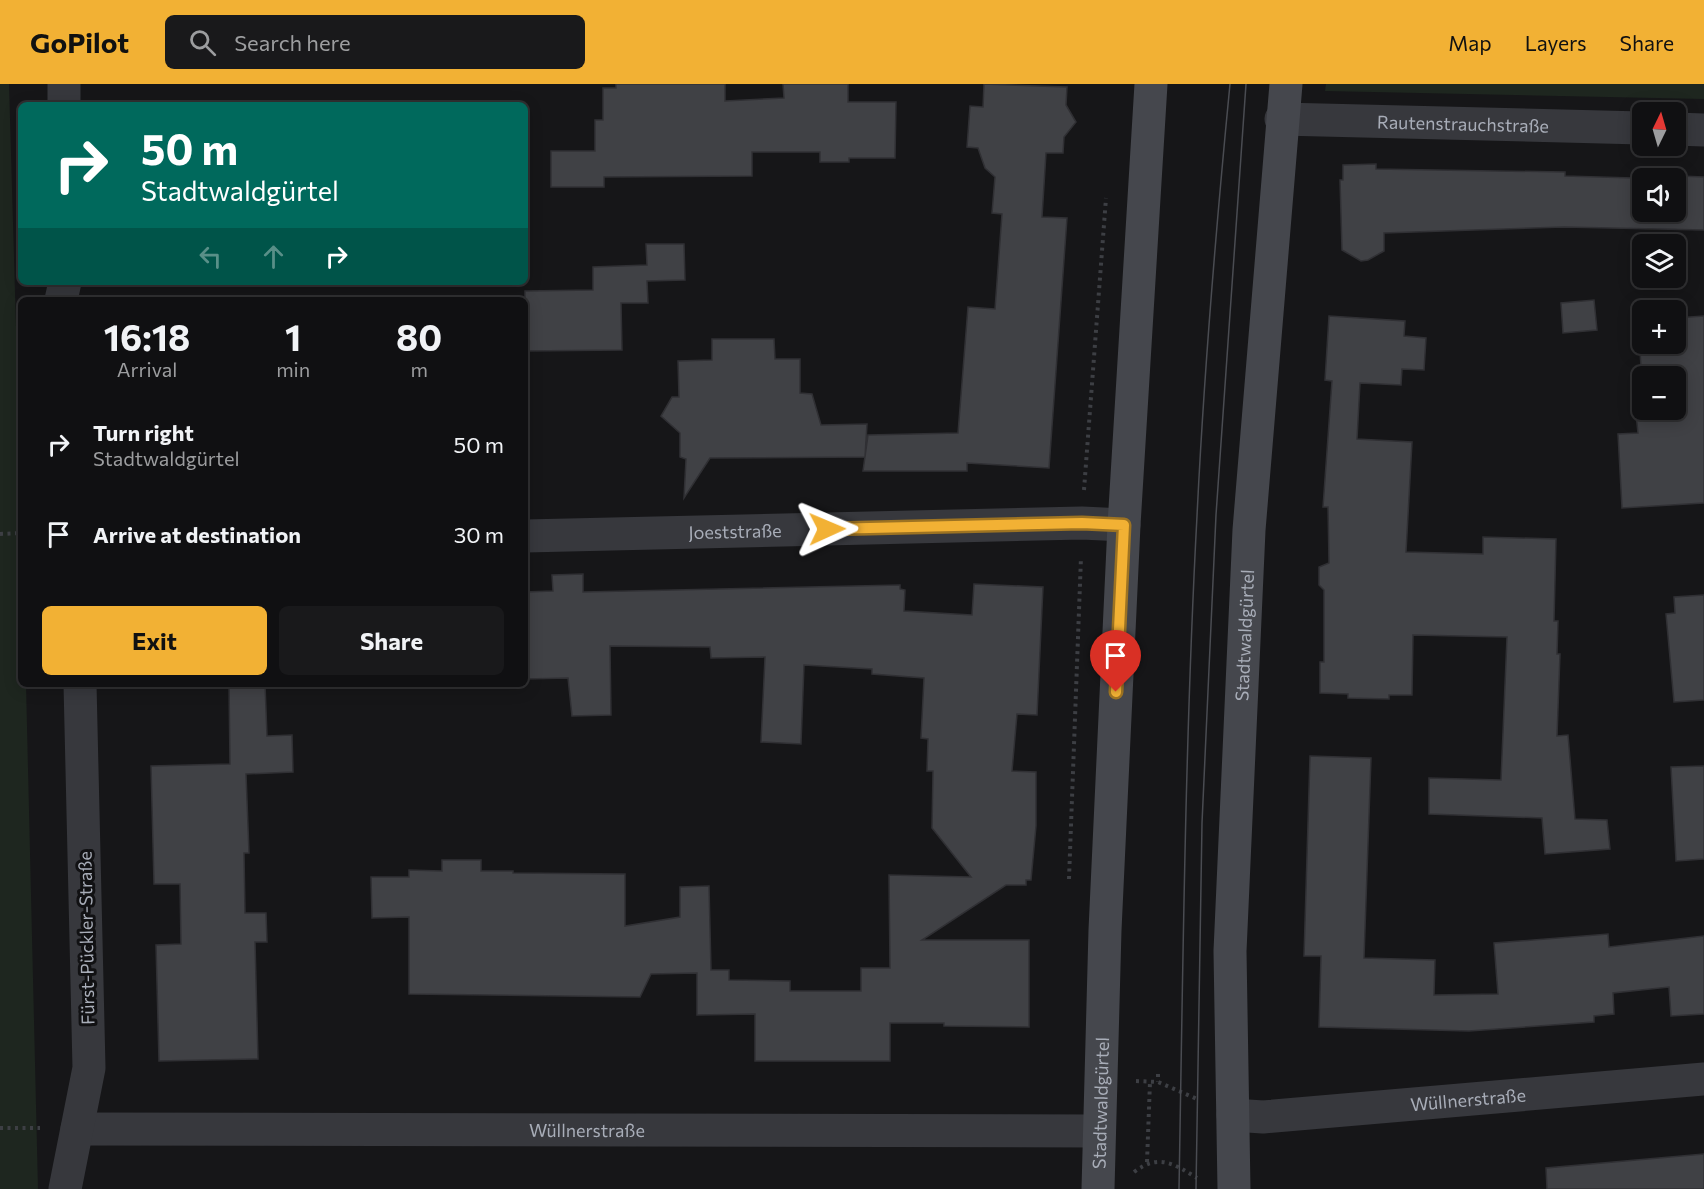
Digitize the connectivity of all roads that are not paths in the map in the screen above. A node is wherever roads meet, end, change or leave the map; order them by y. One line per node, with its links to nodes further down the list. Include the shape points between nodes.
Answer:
1 (64, 84): 4 (street)
2 (1151, 84): 9 (main road, Stadtwaldgürtel)
3 (1286, 84): 5 (main road, Stadtwaldgürtel)
4 (64, 102)
5 (1281, 119): 6 (street, Rautenstrauchstraße); 13 (main road, Stadtwaldgürtel, via 1249,542 1230,951)
6 (1632, 128)
7 (1686, 129): 8 (street)
8 (1704, 130)
9 (1124, 525): 10 (street, Joeststraße); 15 (main road, Stadtwaldgürtel)
10 (528, 536)
11 (80, 687): 14 (street, Fürst-Pückler-Straße, via 89,1068)
12 (1704, 1079): 13 (street, Wüllnerstraße, via 1263,1117)
13 (1233, 1115): 18 (main road, Stadtwaldgürtel)
14 (77, 1129): 15 (street, Wüllnerstraße); 17 (street, Fürst-Pückler-Straße)
15 (1098, 1131): 16 (main road, Stadtwaldgürtel)
16 (1097, 1180)
17 (65, 1189)
18 (1234, 1189)

